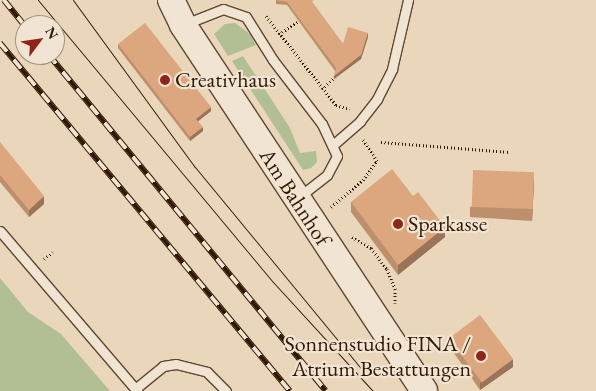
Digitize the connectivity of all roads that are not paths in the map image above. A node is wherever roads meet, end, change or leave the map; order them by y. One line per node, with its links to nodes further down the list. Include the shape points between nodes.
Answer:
1 (172, 0): 3 (main road, Am Bahnhof)
2 (408, 0): 4 (lane, via 392,69 377,98 355,126)
3 (183, 25): 4 (lane, via 222,9 246,17); 5 (main road, Am Bahnhof)
4 (334, 144): 5 (lane, via 337,156 327,175)
5 (296, 200): 9 (main road, Am Bahnhof)
6 (0, 232): 7 (lane)
7 (136, 390): 8 (lane, via 164,366 176,364 207,372)
8 (226, 391)
9 (424, 391)

